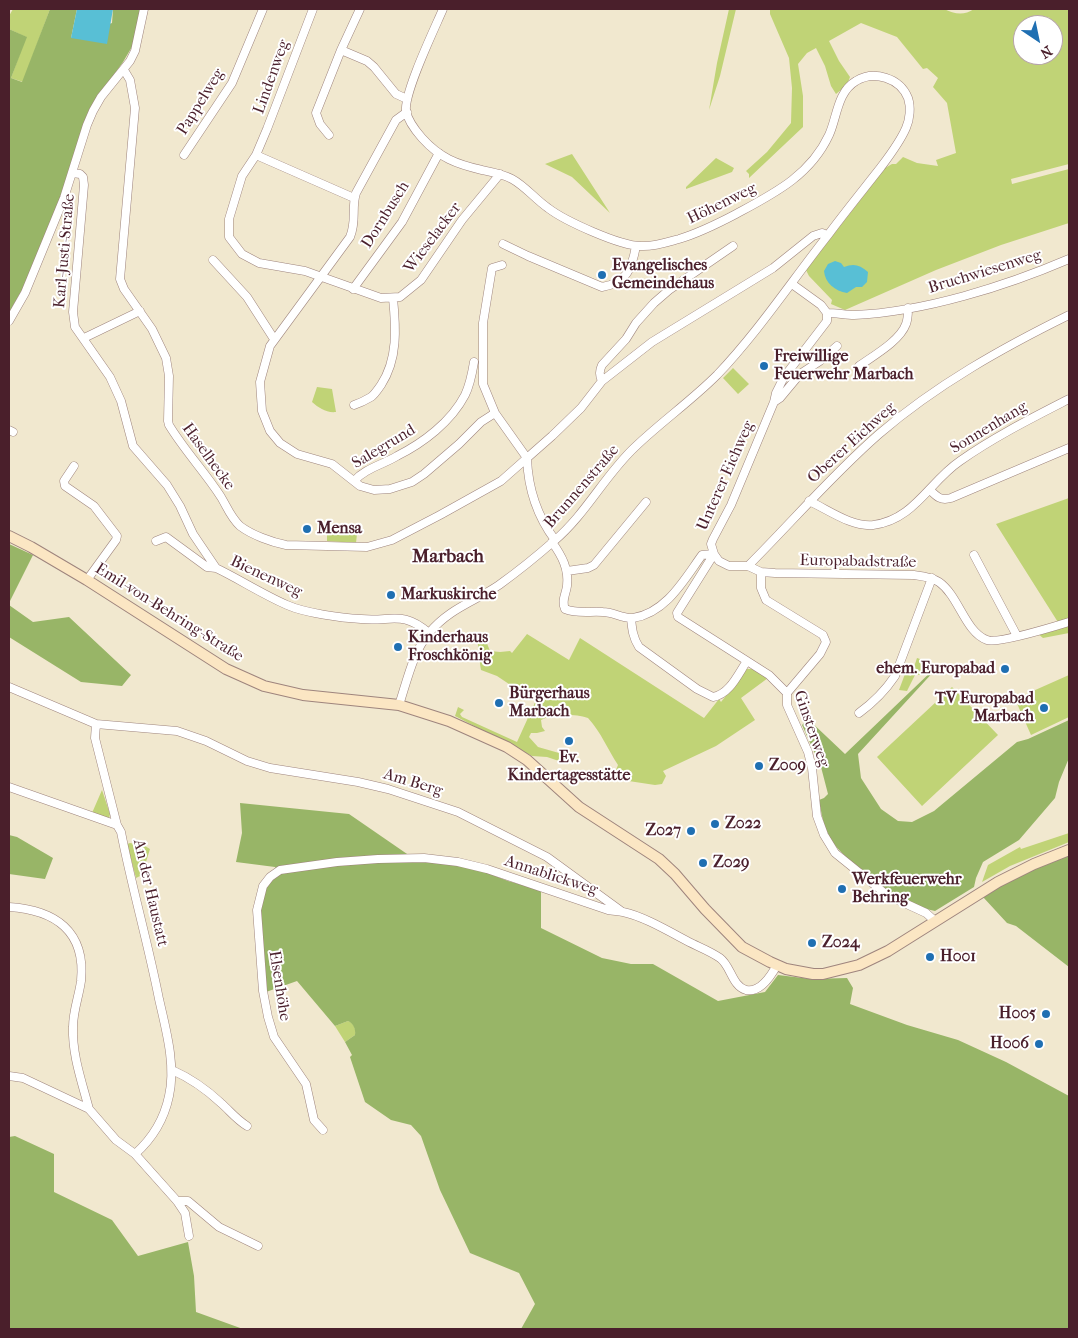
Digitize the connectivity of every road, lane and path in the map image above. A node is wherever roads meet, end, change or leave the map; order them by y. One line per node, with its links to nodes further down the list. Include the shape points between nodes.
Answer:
1 (144, 9): 7 (street, via 135,51)
2 (263, 9): 12 (street, Pappelweg, via 232,83)
3 (313, 9): 13 (street, Lindenweg)
4 (360, 9): 6 (street)
5 (443, 9): 8 (street)
6 (341, 50): 8 (street, via 367,61 396,94); 10 (street, via 316,113)
7 (124, 70): 14 (street, via 93,111); 29 (street, Haselhecke, via 130,80 135,108 120,280)
8 (407, 98): 9 (street)
9 (407, 112): 11 (street, Höhenweg, via 416,130); 16 (street, via 396,120)
10 (329, 135)
11 (439, 153): 15 (street, Höhenweg, via 454,163); 26 (street, Dornbusch, via 402,222)
12 (184, 155)
13 (256, 155): 16 (street); 24 (street, via 242,176 229,219 229,237 242,254 253,261)
14 (73, 173): 32 (street, via 25,293); 33 (street, Karl-Justi-Straße, via 83,177 73,312 75,327)
15 (500, 174): 19 (street, Höhenweg, via 516,182 560,216 596,233); 27 (street, Wieselacker, via 462,220 421,280 400,297)
16 (354, 198): 24 (street, via 353,230)
17 (827, 235): 19 (street, Höhenweg, via 888,158 906,129 910,112 907,96 887,78 866,76 847,88 820,150 804,171 786,186 701,232); 25 (street, Höhenweg); 38 (street, via 813,236 773,268 652,342)
18 (503, 244): 19 (street, via 602,287 614,284 627,274)
19 (636, 246)
20 (733, 246): 38 (street, via 654,303 602,365 599,375)
21 (1069, 259): 28 (street, Bruchwiesenweg, via 970,294)
22 (213, 260): 34 (street, via 247,297)
23 (502, 265): 42 (street, via 492,268 483,323 484,384)
24 (321, 276): 26 (street); 34 (street)
25 (792, 284): 30 (street); 52 (street, Brunnenstraße, via 719,373 634,448)
26 (353, 289): 27 (street, via 381,298)
27 (393, 298): 41 (street, via 395,344 392,362 373,396)
28 (908, 308): 30 (street, Bruchwiesenweg, via 854,315); 37 (street, via 907,323 902,332)
29 (140, 311): 33 (street); 44 (street, Haselhecke, via 163,350 168,366 169,425 236,522 250,532 278,543 351,548 392,540 501,481)
30 (828, 313): 40 (street, Unterer Eichweg, via 827,321 779,385)
31 (1069, 315): 48 (street, Oberer Eichweg, via 997,352 937,390 881,433)
32 (9, 320)
33 (84, 338): 56 (street, Karl-Justi-Straße, via 110,377 121,401 133,446 167,485 193,534)
34 (274, 338): 46 (street, via 260,382 262,411 270,431 280,443 297,454 332,464)
35 (837, 346): 40 (street, Unterer Eichweg, via 800,374)
36 (474, 362): 46 (street, Salegrund, via 464,397 442,425 411,448 360,474)
37 (859, 366)
38 (602, 381): 44 (street, Haselhecke, via 581,408)
39 (1069, 399): 47 (street, Sonnenhang, via 961,460 947,470)
40 (774, 402): 53 (street, Unterer Eichweg, via 731,505 713,539)
41 (354, 405)
42 (495, 413): 44 (street); 46 (street, via 412,482 382,490 367,488)
43 (1069, 448): 47 (street, via 951,498 942,499)
44 (527, 458): 52 (street, via 528,479 535,503)
45 (74, 466): 60 (street, via 64,481 65,486 94,506 117,536)
46 (354, 481)
47 (930, 490): 48 (street, Sonnenhang, via 900,517 871,525 850,522)
48 (809, 501): 55 (street, Oberer Eichweg)
49 (646, 502): 57 (street, via 594,565)
50 (9, 536): 60 (main road, Emil-von-Behring-Straße)
51 (156, 541): 56 (street, Bienenweg, via 166,537 206,567)
52 (554, 541): 57 (street); 63 (street, Brunnenstraße, via 501,583 456,609)
53 (714, 554): 55 (street, Unterer Eichweg, via 729,566); 61 (street, via 702,555 677,590 659,608); 65 (street, Ginsterweg, via 677,614)
54 (974, 555): 64 (street)
55 (748, 566): 58 (street, Europabadstraße)
56 (216, 568): 63 (street, Bienenweg, via 288,606 352,619 404,618)
57 (567, 571): 61 (street, via 565,609)
58 (761, 572): 59 (street, Europabadstraße); 67 (street, via 761,588 766,600 823,635 826,642 820,654)
59 (932, 578): 64 (street, Europabadstraße, via 954,598 978,635 989,641); 69 (street, via 895,676 886,690)
60 (87, 580): 68 (main road, Emil-von-Behring-Straße, via 226,669 264,686 303,695)
61 (632, 618): 65 (street, via 632,630 639,647 697,689 714,697 721,696 730,687)
62 (1069, 622): 64 (street, Europabadstraße)
63 (429, 633): 68 (street, Brunnenstraße, via 418,652)
64 (1017, 636)
65 (747, 661): 67 (street, Ginsterweg, via 769,675)
66 (9, 687): 70 (street)
67 (787, 693): 77 (street, Ginsterweg, via 787,705 812,768 817,816 835,853 887,895 926,913)
68 (399, 704): 78 (main road, Emil-von-Behring-Straße, via 449,721 515,751 579,807 659,859 742,947)
69 (859, 713)
70 (96, 724): 72 (street, An der Haustatt, via 95,738); 76 (street, Am Berg, via 177,731 270,768 388,789 458,812 547,857)
71 (9, 787): 72 (street)
72 (117, 825): 79 (street, An der Haustatt, via 152,963)
73 (1069, 850): 77 (main road, Emil-von-Behring-Straße, via 998,882)
74 (280, 870): 76 (street, Annablickweg, via 378,859 424,858 458,862 608,910); 83 (street, Elsenhöhe, via 263,886 257,910 262,991 274,1037 306,1084 314,1120)
75 (9, 907): 81 (street, via 29,909 52,917 68,930 76,943 81,979 73,1033)
76 (621, 911): 78 (street, Annablickweg, via 665,929 720,958 737,984 746,990 760,986)
77 (935, 921): 78 (main road, Emil-von-Behring-Straße, via 874,959 842,970 814,974)
78 (777, 966)
79 (172, 1070): 82 (street, via 209,1093); 84 (street, An der Haustatt, via 169,1097 162,1118 148,1142)
80 (9, 1076): 81 (street, via 23,1078)
81 (89, 1109): 84 (street, via 116,1140)
82 (247, 1126)
83 (323, 1130)
84 (135, 1154): 85 (street)
85 (177, 1201): 86 (street, via 185,1212); 87 (street, via 188,1201 219,1227)
86 (190, 1236)
87 (258, 1246)

